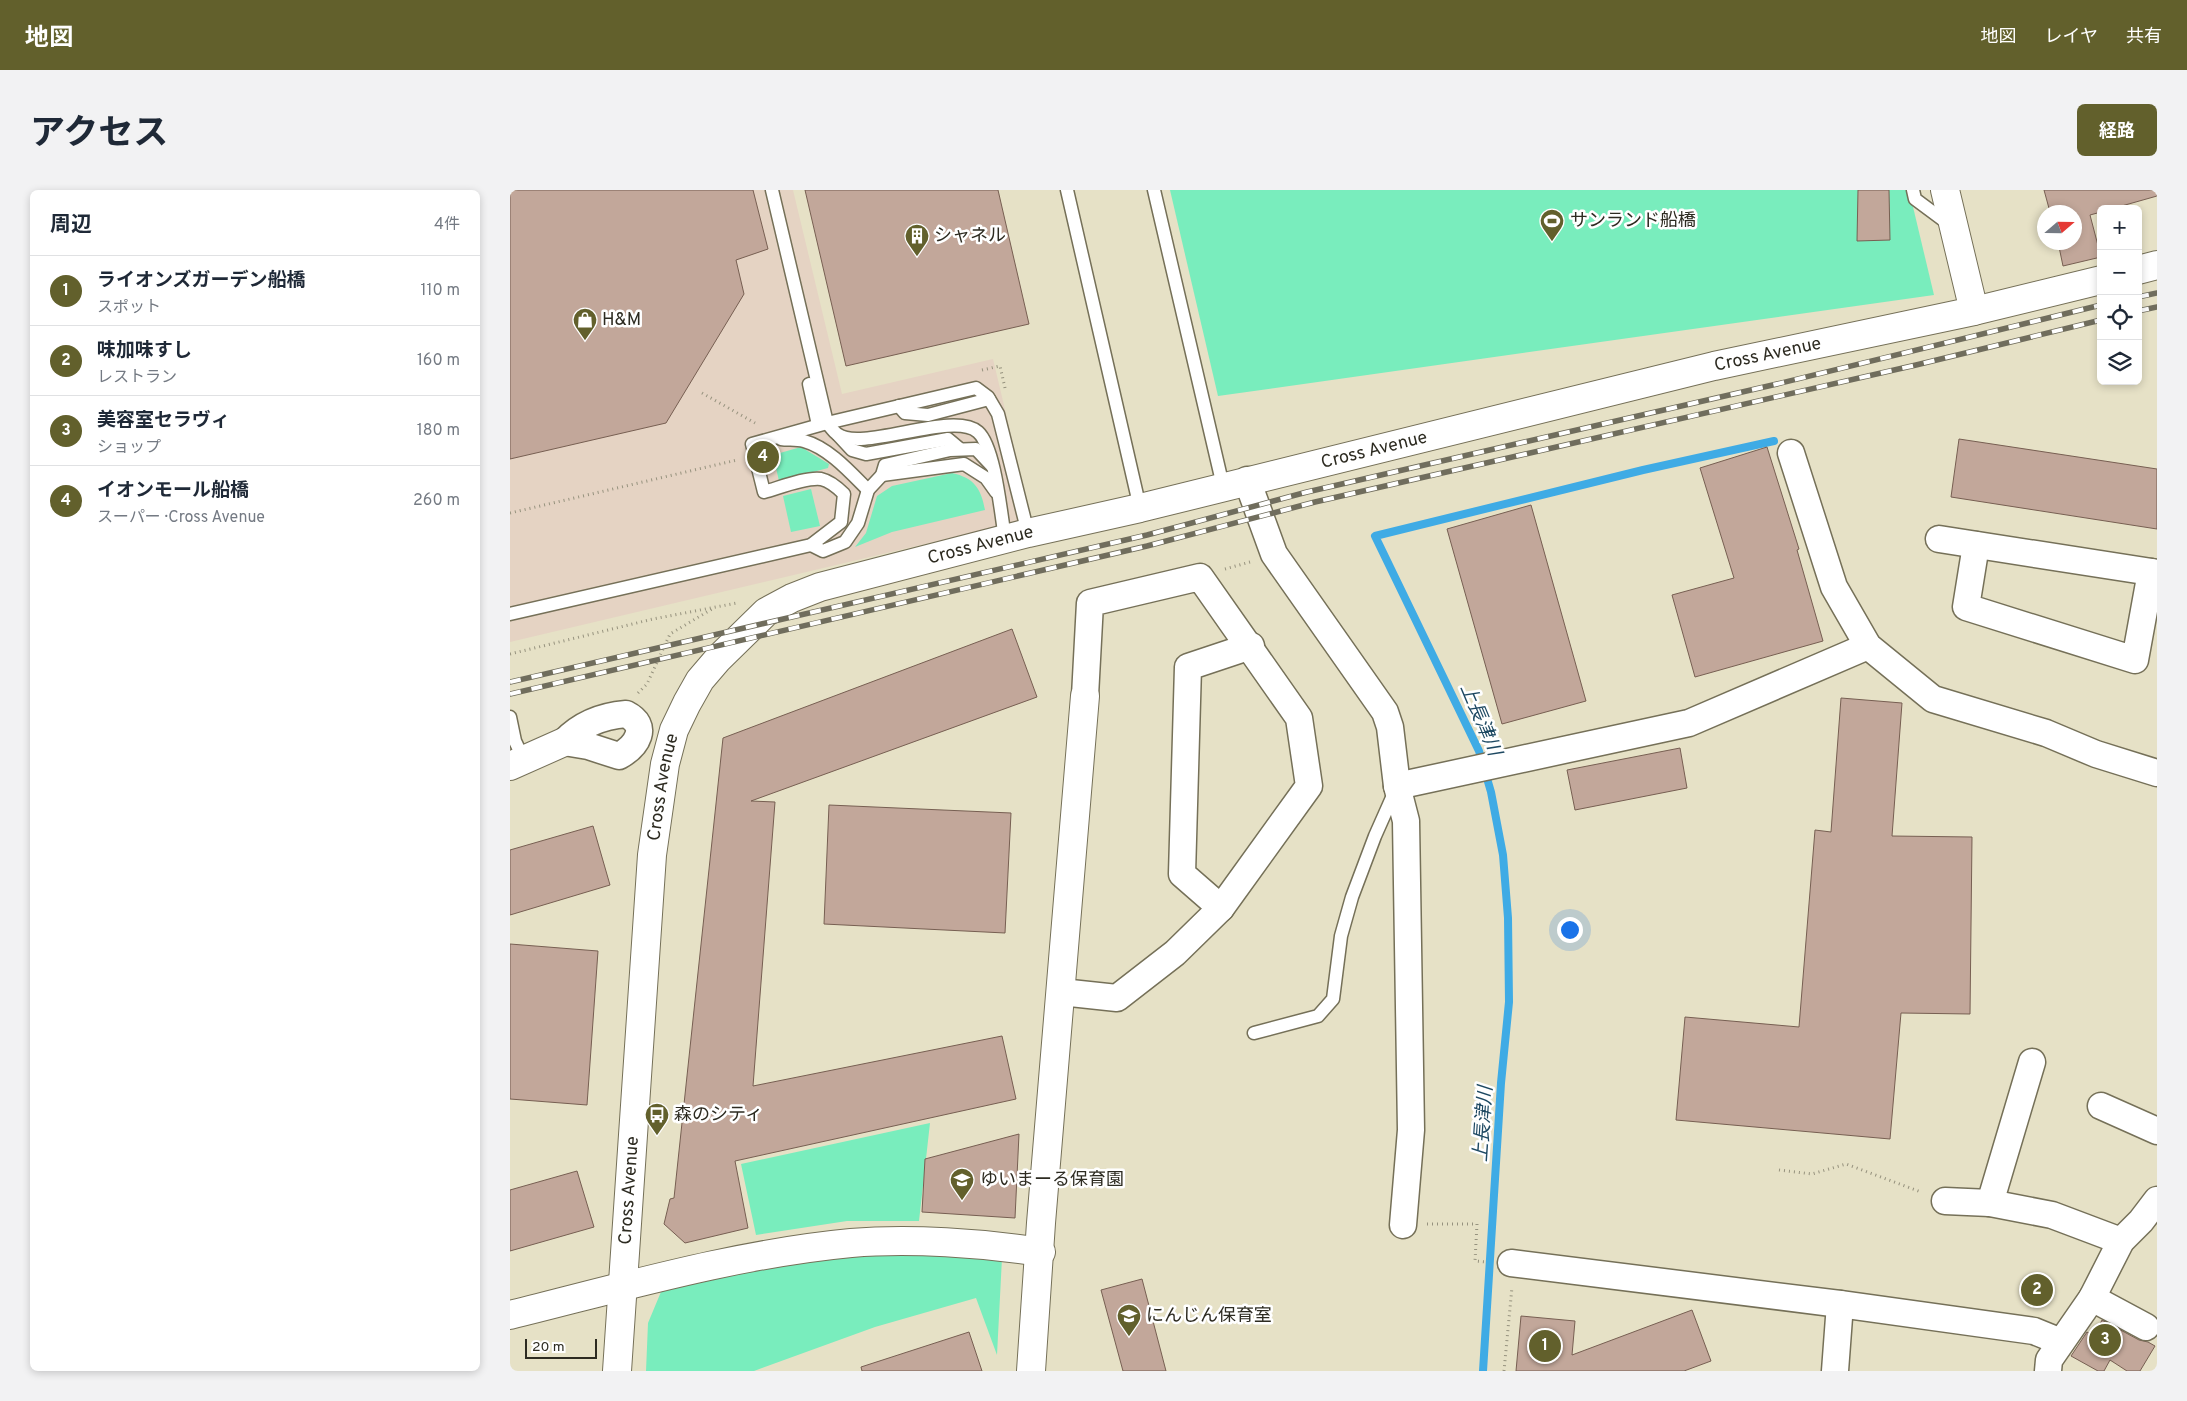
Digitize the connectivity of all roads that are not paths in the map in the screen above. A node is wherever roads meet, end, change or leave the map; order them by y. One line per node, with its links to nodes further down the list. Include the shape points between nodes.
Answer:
1 (764, 190): 12 (lane)
2 (772, 190): 12 (lane)
3 (1066, 190): 22 (lane)
4 (1154, 190): 19 (lane)
5 (1913, 190): 7 (lane, via 1915,199)
6 (1945, 190): 7 (street)
7 (1954, 228): 11 (street)
8 (2157, 266): 9 (street)
9 (2142, 269)
10 (2097, 281): 11 (street, Cross Avenue)
11 (1974, 311): 19 (street, Cross Avenue, via 1714,366)
12 (823, 424): 13 (lane); 14 (lane); 23 (lane, via 976,388 989,399 998,414)
13 (838, 435): 15 (lane, via 852,450 866,454 948,440); 17 (lane, via 857,441 923,428 963,426 978,432 989,450)
14 (771, 439): 20 (lane, via 803,441 819,447 848,469); 25 (lane, via 752,444 764,492 821,479 844,494 841,522)
15 (960, 449): 17 (lane, via 976,449); 18 (lane, via 885,465)
16 (1791, 453): 30 (street, via 1834,587)
17 (992, 466): 21 (lane)
18 (882, 475): 20 (lane); 21 (lane, via 964,464 986,478)
19 (1235, 483): 22 (street, Cross Avenue); 36 (street, via 1274,554 1385,712 1390,727)
20 (868, 490): 25 (lane, via 858,523 846,542 823,550)
21 (998, 496): 23 (lane)
22 (1140, 508): 23 (street, Cross Avenue)
23 (1016, 536): 51 (street, Cross Avenue, via 859,576 792,598 766,612 718,659 700,680 687,704 674,730 665,764 652,856)
24 (1939, 540): 26 (street)
25 (811, 545): 28 (lane)
26 (1976, 545): 27 (street); 27 (street, via 1966,607 2135,660)
27 (2154, 572)
28 (510, 614)
29 (1251, 646): 31 (street, via 1200,577 1090,603); 37 (street, via 1300,718 1309,786); 37 (street, via 1188,667 1182,874)
30 (1868, 646): 35 (street, via 1933,699 2046,733 2096,754); 36 (street, via 1690,722)
31 (1085, 696): 38 (street)
32 (510, 717): 34 (lane)
33 (564, 742): 33 (street, via 575,730 615,715 626,714 634,718 639,730 638,740 631,750 619,756); 34 (street)
34 (517, 763)
35 (2157, 773)
36 (1397, 786): 39 (lane, via 1352,898 1341,936 1333,999 1318,1016); 46 (street, via 1406,821 1411,1130)
37 (1221, 908): 38 (street, via 1175,953 1117,998)
38 (1061, 992): 49 (street)
39 (1254, 1033)
40 (2032, 1062): 45 (street)
41 (2101, 1106): 42 (street)
42 (2157, 1131)
43 (2157, 1200): 47 (street)
44 (1945, 1201): 45 (street)
45 (1990, 1203): 48 (street, via 2052,1214)
46 (1403, 1225)
47 (2149, 1226): 48 (street)
48 (2121, 1241): 52 (street)
49 (1041, 1252): 51 (street, via 922,1242 854,1243 740,1258); 58 (street)
50 (1511, 1264): 53 (street)
51 (623, 1287): 54 (street); 57 (street, Cross Avenue)
52 (2092, 1298): 55 (street); 56 (street)
53 (1840, 1304): 56 (street, via 2034,1331); 59 (street)
54 (510, 1315)
55 (2146, 1327)
56 (2061, 1342): 60 (street, via 2049,1360)
57 (617, 1371)
58 (1031, 1371)
59 (1835, 1371)
60 (2048, 1371)

